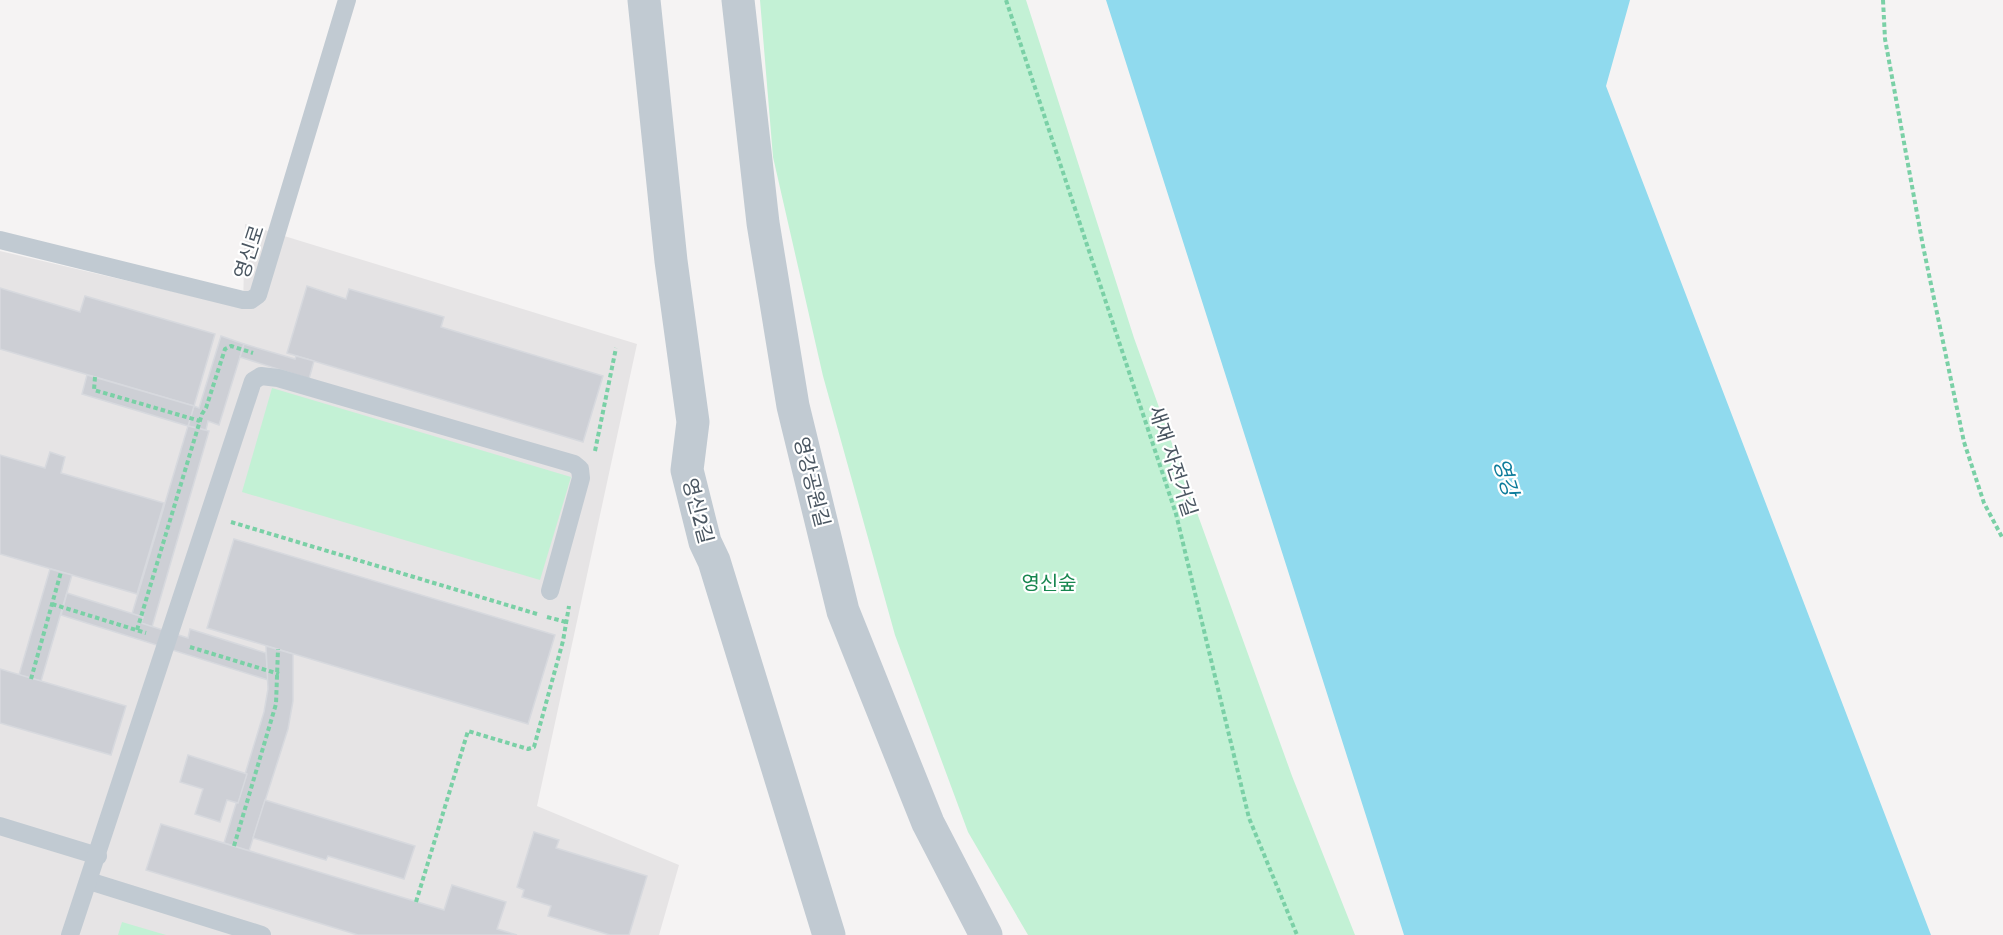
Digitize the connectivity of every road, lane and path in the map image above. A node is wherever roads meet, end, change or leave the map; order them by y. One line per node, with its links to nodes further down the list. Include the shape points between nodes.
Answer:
1 (347, 0): 6 (lane, 영신로, via 258,295 251,300)
2 (644, 0): 30 (street, 영신2길, via 671,261 693,422 687,470 705,542)
3 (738, 0): 31 (street, 영강공원길, via 763,223 793,406 843,611 928,823)
4 (1006, 0): 32 (path, 새재 자전거길, via 1176,514 1249,818)
5 (1883, 0): 12 (path, via 1885,39 1964,442 1984,503)
6 (0, 240)
7 (616, 348): 10 (path)
8 (95, 377): 9 (path, via 94,390)
9 (200, 421)
10 (593, 462)
11 (207, 516): 14 (lane, via 248,389 259,377 272,376 574,464 580,469 581,478); 17 (path); 25 (lane)
12 (2003, 539)
13 (61, 572): 16 (path)
14 (550, 591)
15 (570, 599): 17 (path)
16 (52, 604): 18 (path); 22 (path)
17 (566, 622): 27 (path, via 534,747 528,749 472,730 466,733)
18 (151, 635)
19 (186, 646): 21 (path)
20 (278, 649): 21 (path)
21 (279, 674): 24 (path, via 276,704)
22 (31, 679)
23 (0, 826): 25 (lane)
24 (234, 846)
25 (98, 856): 26 (lane)
26 (90, 881): 28 (lane); 29 (lane)
27 (416, 902)
28 (70, 935)
29 (262, 935)
30 (829, 935)
31 (986, 935)
32 (1297, 935)

